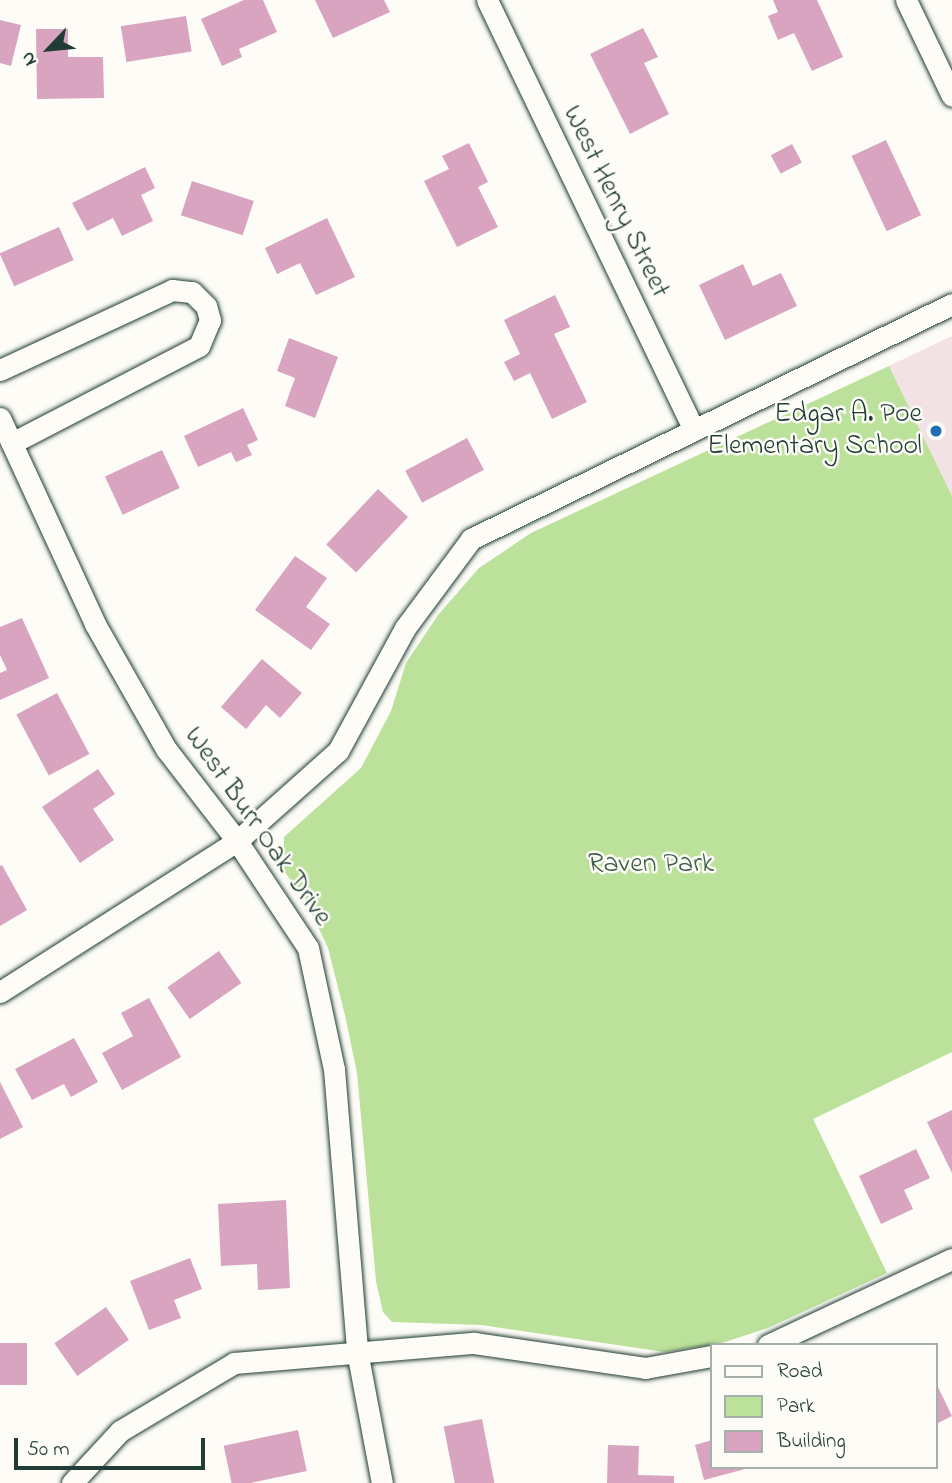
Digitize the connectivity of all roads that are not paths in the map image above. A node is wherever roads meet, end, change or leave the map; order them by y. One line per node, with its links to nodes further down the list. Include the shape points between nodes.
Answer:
1 (487, 0): 7 (street, West Henry Street)
2 (906, 0): 3 (street)
3 (952, 96)
4 (952, 304): 7 (street)
5 (0, 370): 8 (street, via 172,290 192,292 206,306 210,320 199,346)
6 (0, 418): 8 (street, West Burr Oak Drive)
7 (693, 429): 9 (street, via 471,539 405,628 338,751)
8 (12, 443): 9 (street, West Burr Oak Drive, via 95,624 166,749)
9 (237, 841): 10 (street); 13 (street, West Burr Oak Drive, via 308,948 334,1069)
10 (0, 992)
11 (952, 1259): 12 (street)
12 (772, 1343)
13 (356, 1351): 14 (street, via 474,1343 645,1368); 15 (street, via 234,1363 120,1431); 16 (street, West Burr Oak Drive)
14 (710, 1356)
15 (72, 1483)
16 (382, 1483)

